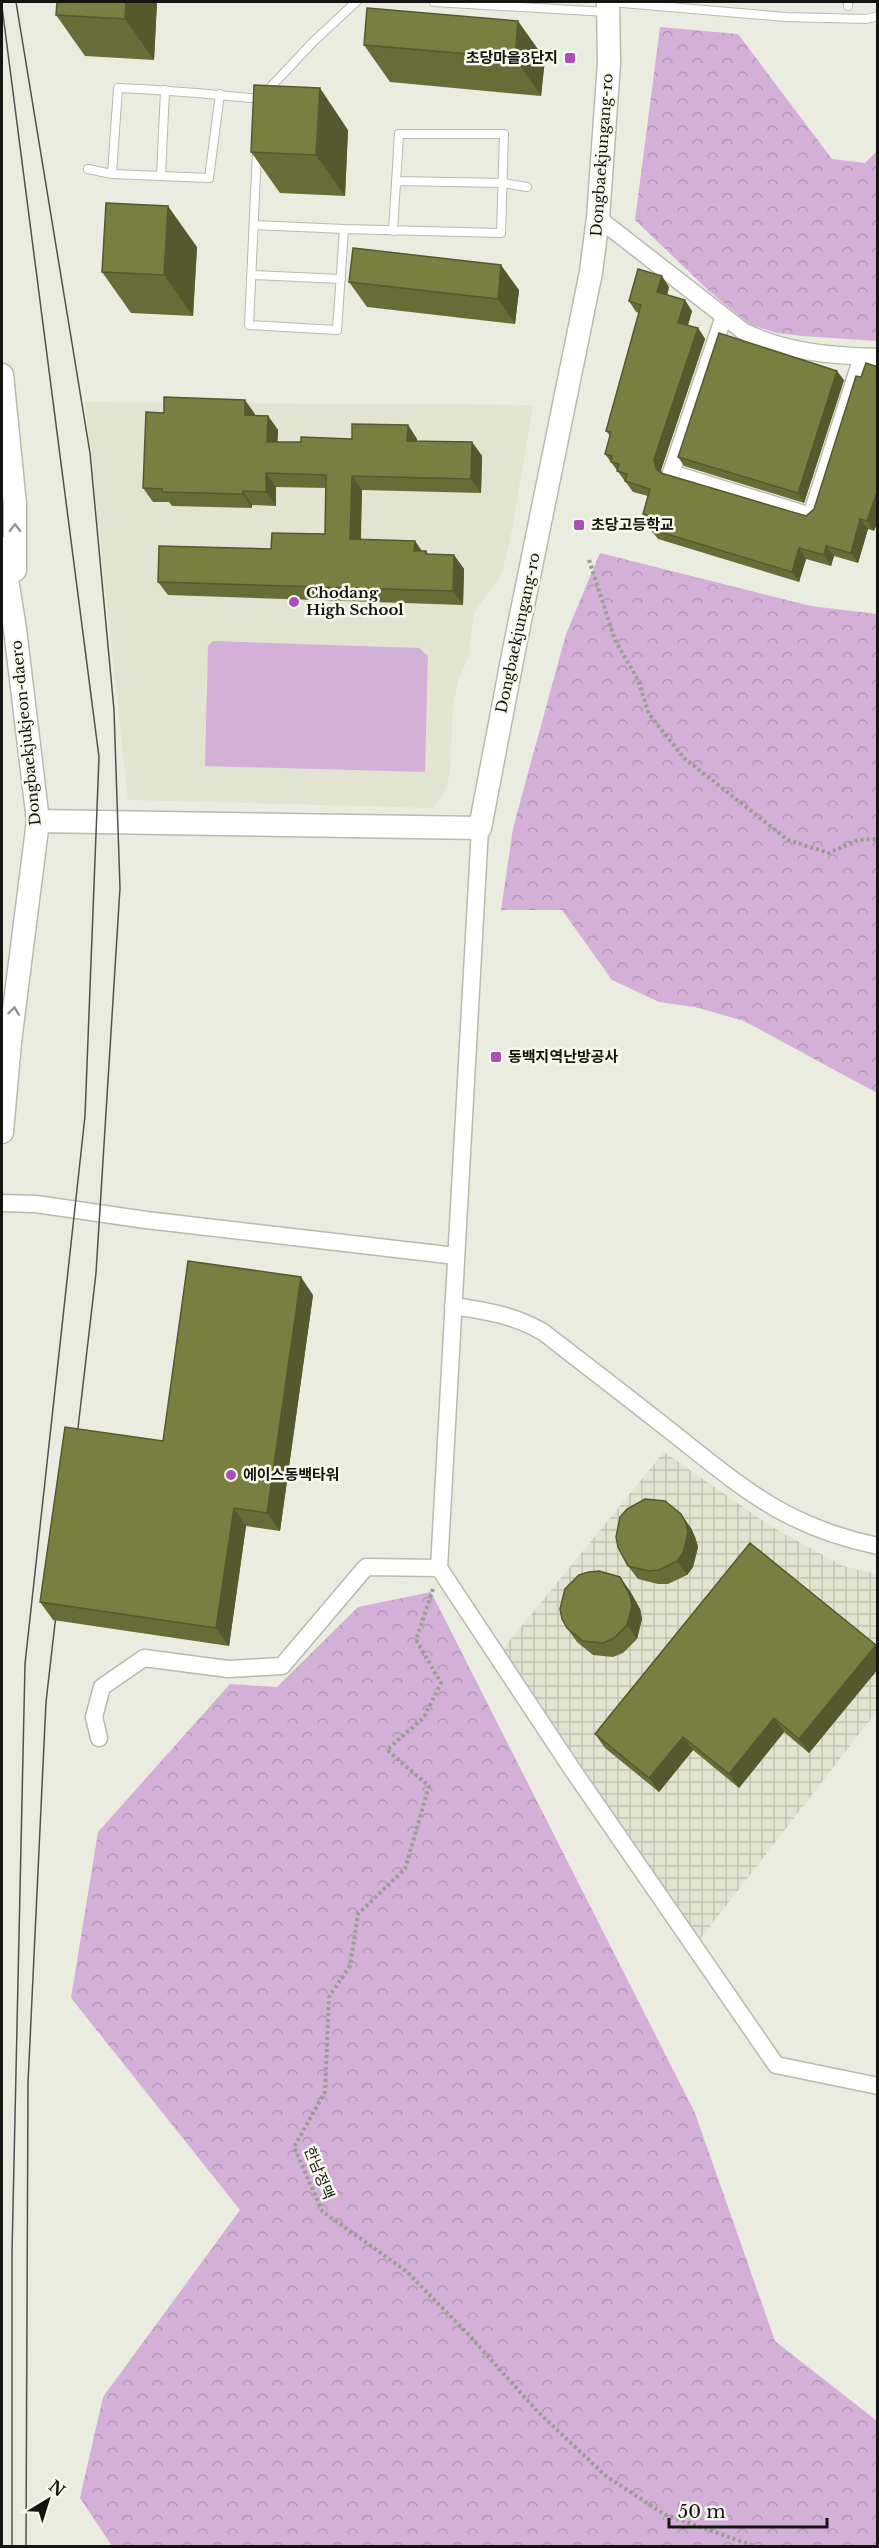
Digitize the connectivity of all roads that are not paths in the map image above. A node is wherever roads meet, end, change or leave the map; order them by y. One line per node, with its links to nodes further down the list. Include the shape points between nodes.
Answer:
1 (356, 2): 8 (lane)
2 (434, 2): 3 (lane)
3 (520, 4): 4 (lane)
4 (609, 5): 5 (lane, via 786,17); 17 (street, Dongbaekjungang-ro)
5 (878, 16)
6 (165, 90): 7 (lane); 12 (lane, via 118,88); 13 (lane)
7 (219, 94): 8 (lane); 13 (lane, via 209,178)
8 (260, 99): 9 (lane)
9 (259, 110)
10 (258, 144): 18 (lane)
11 (88, 169): 12 (lane)
12 (112, 174): 13 (lane)
13 (161, 176)
14 (396, 181): 15 (lane); 15 (lane, via 399,134 504,134); 20 (lane)
15 (503, 183): 16 (lane); 20 (lane, via 501,233)
16 (526, 187)
17 (598, 218): 23 (street); 29 (street, Dongbaekjungang-ro, via 591,272)
18 (254, 225): 19 (lane); 21 (lane)
19 (344, 230): 20 (lane); 22 (lane)
20 (393, 231)
21 (252, 275): 22 (lane); 22 (lane, via 249,325 337,330)
22 (341, 279)
23 (724, 316): 24 (street, via 767,343 836,356); 24 (street, via 671,473 811,516)
24 (870, 357)
25 (2, 375): 27 (street, one-way to 25, via 15,504)
26 (2, 548): 27 (street, Dongbaekjukjeon-daero)
27 (15, 629): 28 (street, Dongbaekjukjeon-daero)
28 (38, 822): 29 (street); 30 (street, Dongbaekjukjeon-daero, one-way to 28)
29 (480, 828): 32 (street)
30 (2, 1132)
31 (2, 1203): 32 (street)
32 (456, 1256): 33 (street)
33 (453, 1306): 34 (street, via 498,1312 525,1321 756,1498 809,1527); 35 (street)
34 (878, 1546)
35 (439, 1568): 36 (street, via 366,1567 282,1666 228,1669 144,1659 102,1688 94,1717); 37 (street, via 777,2065)
36 (99, 1738)
37 (878, 2086)

